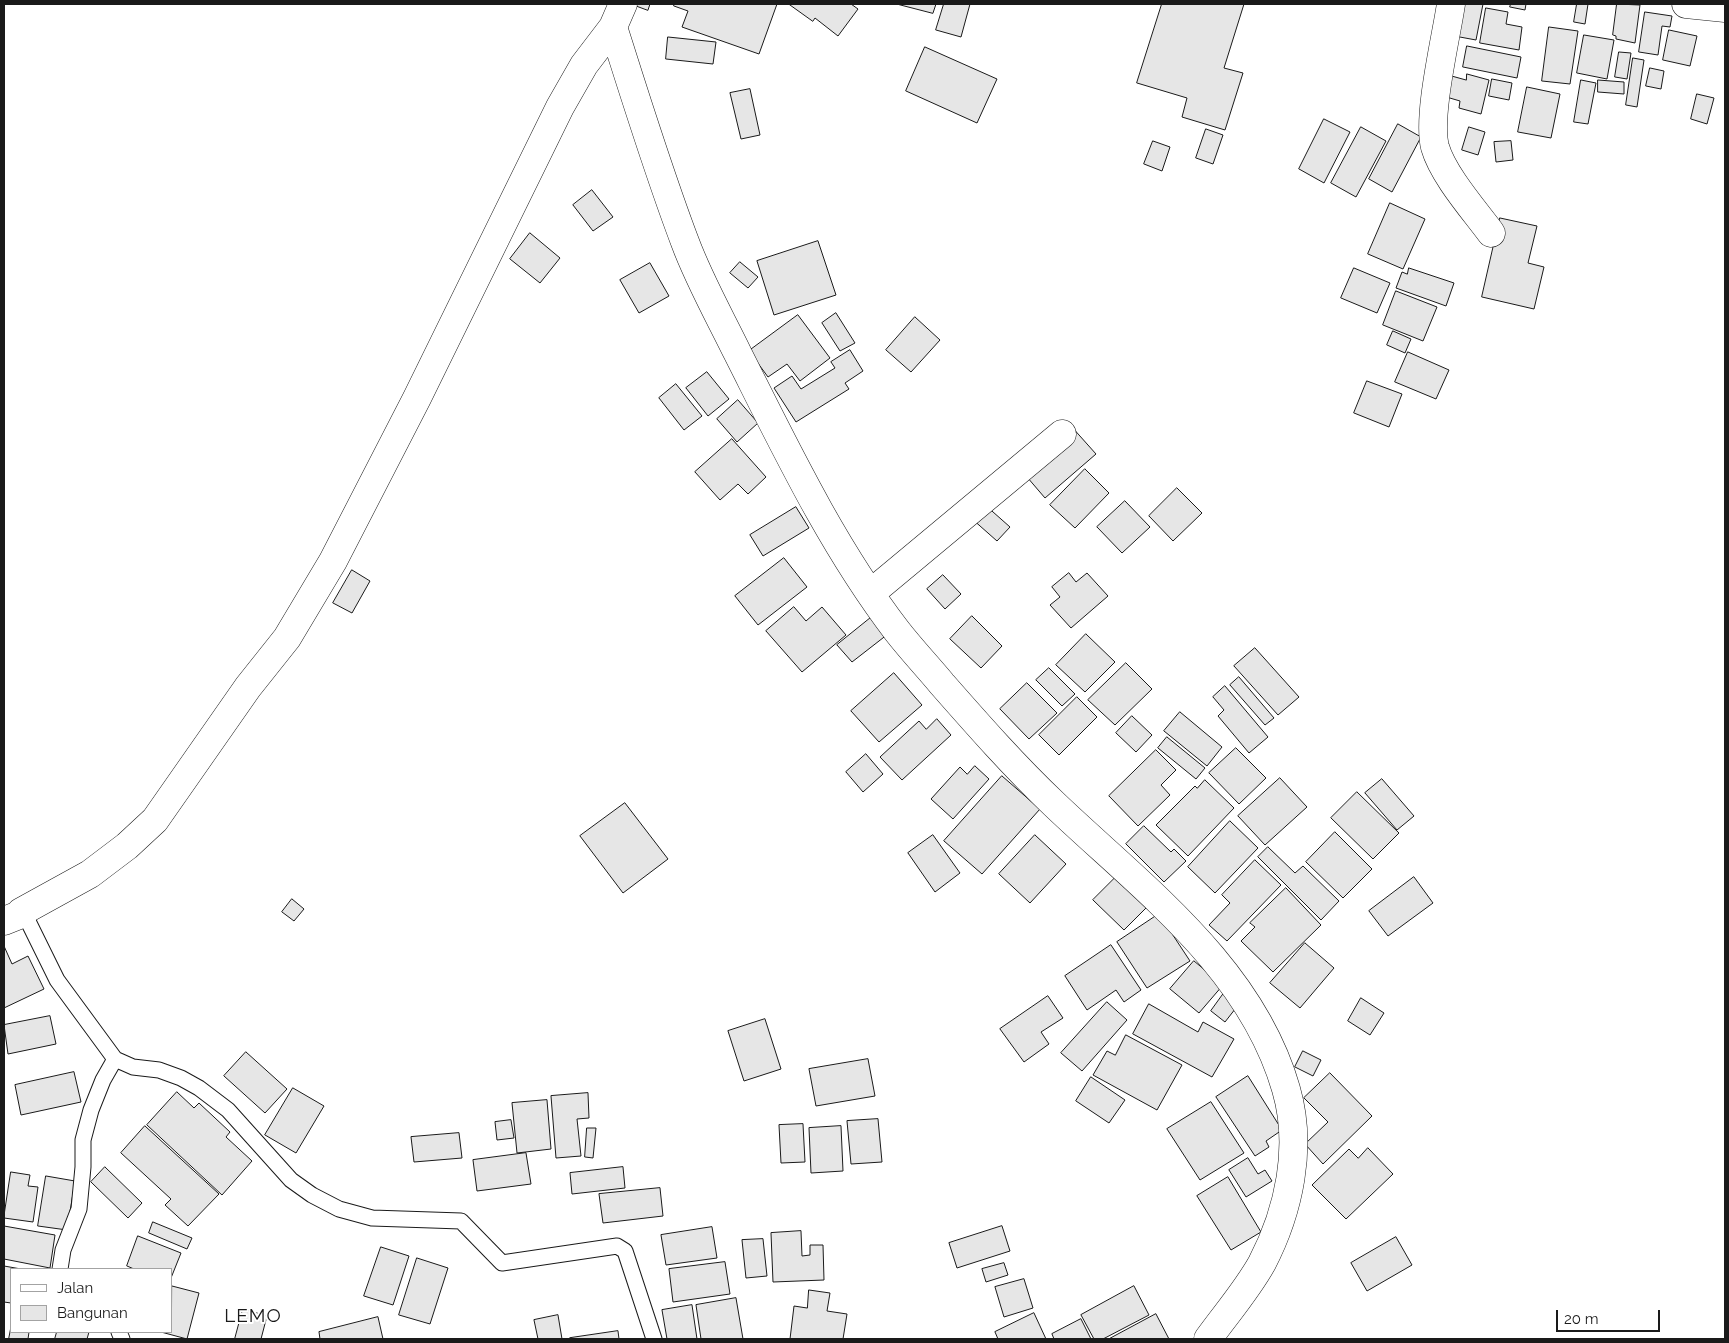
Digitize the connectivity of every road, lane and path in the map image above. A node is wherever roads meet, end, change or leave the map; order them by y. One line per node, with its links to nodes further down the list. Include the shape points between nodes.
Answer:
1 (1451, 4): 5 (street, via 1432,126 1435,148 1454,183)
2 (1686, 4): 3 (street)
3 (1725, 8)
4 (618, 16): 7 (street, via 686,245 708,296 786,453 840,547); 8 (street, via 584,65 560,108 417,398 329,568 287,638 248,687 155,820 90,874)
5 (1491, 233)
6 (1062, 434): 7 (street)
7 (871, 592): 12 (street, via 897,631 1005,753 1051,801 1173,913 1248,1002 1272,1051 1287,1092 1292,1125 1290,1179 1280,1221 1260,1265)
8 (14, 917): 9 (lane)
9 (115, 1059): 10 (lane, via 91,1110 83,1140 79,1209 63,1250); 11 (lane, via 133,1067 159,1070 199,1088 228,1110 291,1180 339,1209 372,1218 461,1221 502,1263 617,1246 625,1251)
10 (60, 1268)
11 (654, 1339)
12 (1208, 1339)

